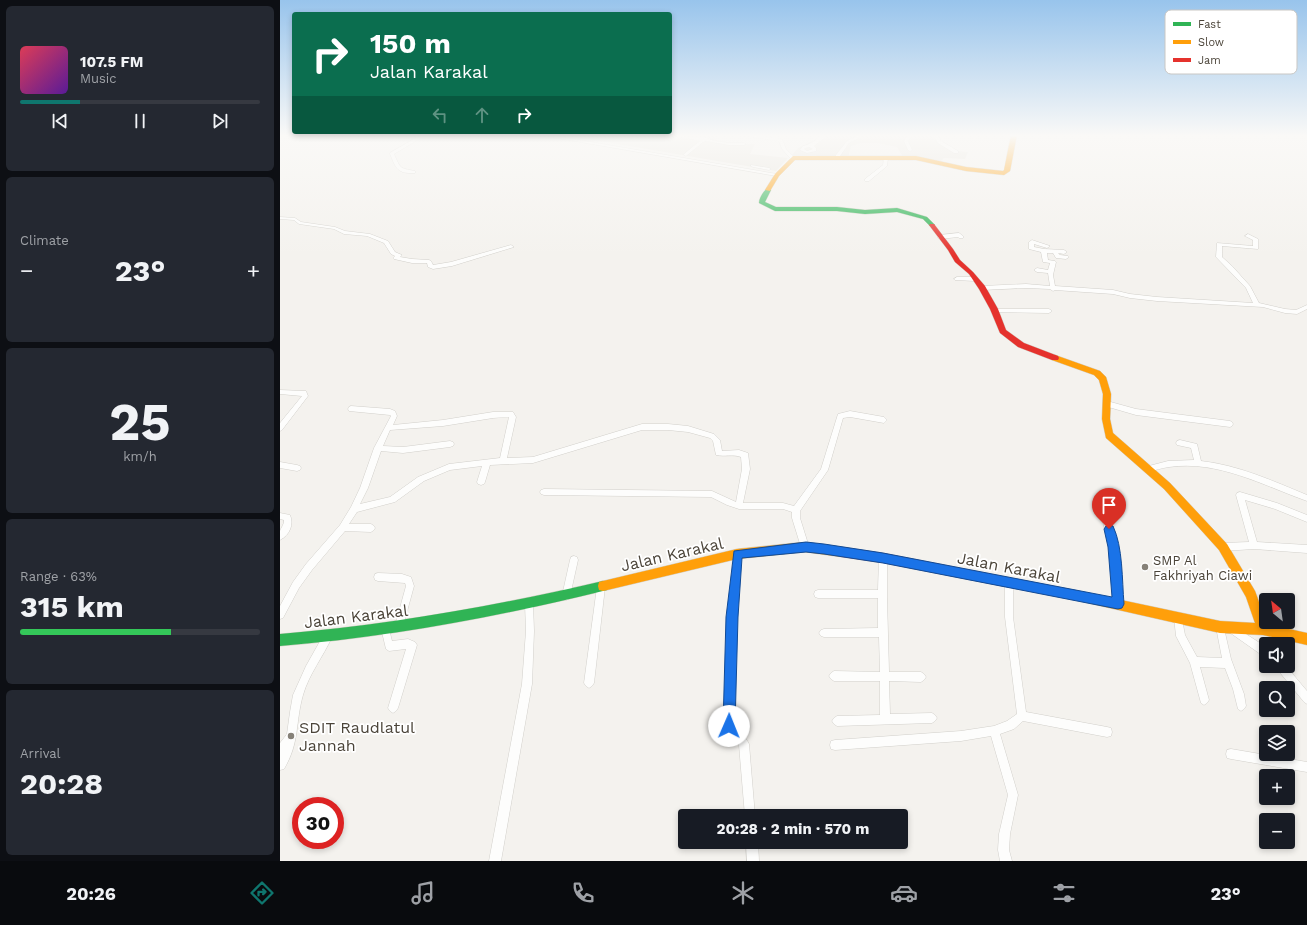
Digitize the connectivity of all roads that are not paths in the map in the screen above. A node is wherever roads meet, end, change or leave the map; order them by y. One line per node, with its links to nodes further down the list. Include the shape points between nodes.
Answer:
1 (777, 175): 6 (street, via 762,200 762,204 769,208 865,212 897,210 925,218)
2 (872, 175): 3 (street)
3 (866, 180)
4 (280, 218): 8 (street, via 368,235 386,242 393,253 399,255 396,258 412,262 429,262 433,267)
5 (1248, 236): 16 (street, via 1255,239 1256,248 1219,244 1219,257 1248,287)
6 (940, 237): 7 (street); 13 (street, via 957,261)
7 (961, 237)
8 (511, 248)
9 (1065, 254): 11 (street, via 1058,257 1056,252 1046,248 1045,260 1054,262)
10 (1037, 270): 11 (street)
11 (1051, 272): 15 (street)
12 (957, 279): 13 (street)
13 (975, 279): 14 (street)
14 (982, 288): 15 (street); 18 (street)
15 (1053, 288): 16 (street, via 1114,292 1157,299)
16 (1257, 305): 17 (street, via 1297,312)
17 (1307, 308)
18 (994, 311): 19 (street); 21 (street, via 1003,331 1021,345 1099,374 1107,388)
19 (1049, 312)
20 (280, 392): 25 (street, via 304,393 305,396)
21 (1107, 404): 24 (street, via 1136,412); 35 (street, via 1106,425 1109,435)
22 (351, 409): 26 (street, via 393,413)
23 (884, 420): 41 (street, via 850,414 840,416 824,470)
24 (1230, 424)
25 (280, 428)
26 (388, 428): 29 (street); 30 (street, via 511,414 513,424)
27 (1180, 443): 32 (street, via 1194,446)
28 (450, 444): 29 (street, via 403,450)
29 (378, 448): 40 (street)
30 (504, 461): 31 (street); 39 (street, via 533,460 642,427 688,429 715,438 721,453 741,453 746,457)
31 (487, 463): 36 (street); 40 (street, via 449,467 421,479 392,500)
32 (1198, 463): 35 (street, via 1169,463); 38 (street, via 1256,476)
33 (280, 465): 34 (street)
34 (297, 468)
35 (1148, 469): 50 (street)
36 (482, 482)
37 (544, 492): 39 (street, via 712,494)
38 (1307, 498)
39 (739, 506): 41 (street, via 783,506)
40 (354, 509): 45 (street)
41 (796, 510): 49 (street, via 796,518)
42 (1104, 514): 62 (street, via 1114,547)
43 (280, 516): 47 (street, via 287,517 289,522)
44 (1307, 519): 48 (street, via 1277,506 1240,495)
45 (343, 527): 46 (street); 63 (street, via 296,585)
46 (371, 528)
47 (280, 536)
48 (1254, 545): 50 (street); 51 (street)
49 (806, 547): 52 (street, Jalan Karakal); 53 (street, Jalan Karakal)
50 (1223, 547): 65 (street, via 1251,595)
51 (1307, 549)
52 (737, 554): 57 (street, Jalan Karakal); 100 (street, via 732,617 729,726 740,736 744,744)
53 (883, 558): 56 (street, Jalan Karakal); 59 (street)
54 (574, 560): 60 (street)
55 (378, 577): 66 (street, via 408,580 410,586)
56 (1009, 582): 62 (street, Jalan Karakal); 88 (street, via 1010,637)
57 (601, 587): 60 (street, Jalan Karakal); 83 (street)
58 (818, 594): 59 (street)
59 (881, 594): 71 (street)
60 (566, 596): 61 (street, Jalan Karakal)
61 (529, 604): 66 (street, Jalan Karakal); 102 (street, via 527,684)
62 (1118, 604): 64 (street, Jalan Karakal)
63 (280, 615)
64 (1178, 617): 67 (street, Jalan Karakal); 77 (street, via 1181,636)
65 (1259, 618)
66 (399, 626): 68 (street, Jalan Karakal)
67 (1225, 627): 69 (street, Jalan Karakal); 76 (street); 78 (street, via 1223,646)
68 (385, 628): 73 (street, Jalan Karakal); 87 (street, via 389,646 412,645)
69 (1259, 629)
70 (1263, 629): 74 (street, Jalan Karakal)
71 (882, 632): 72 (street); 81 (street)
72 (824, 633)
73 (327, 636): 75 (street, Jalan Karakal); 94 (street, via 302,684 296,704)
74 (1307, 639)
75 (280, 640)
76 (1259, 649)
77 (1194, 662): 78 (street); 85 (street)
78 (1228, 663): 86 (street, via 1240,692)
79 (1286, 673): 84 (street)
80 (834, 676): 81 (street)
81 (886, 677): 82 (street); 90 (street)
82 (921, 677)
83 (589, 683)
84 (1307, 699)
85 (1204, 700)
86 (1241, 706)
87 (393, 708)
88 (1022, 716): 92 (street, via 1010,725); 93 (street)
89 (932, 718): 90 (street)
90 (885, 720): 91 (street)
91 (837, 721)
92 (994, 731): 95 (street, via 961,736); 104 (street, via 1013,795 1003,837)
93 (1107, 732)
94 (292, 735): 96 (street); 98 (street, via 286,757)
95 (835, 745)
96 (280, 752)
97 (1231, 754): 99 (street)
98 (280, 765)
99 (1307, 767)
100 (749, 809)
101 (752, 849): 103 (street)
102 (495, 861)
103 (753, 861)
104 (1006, 861)

